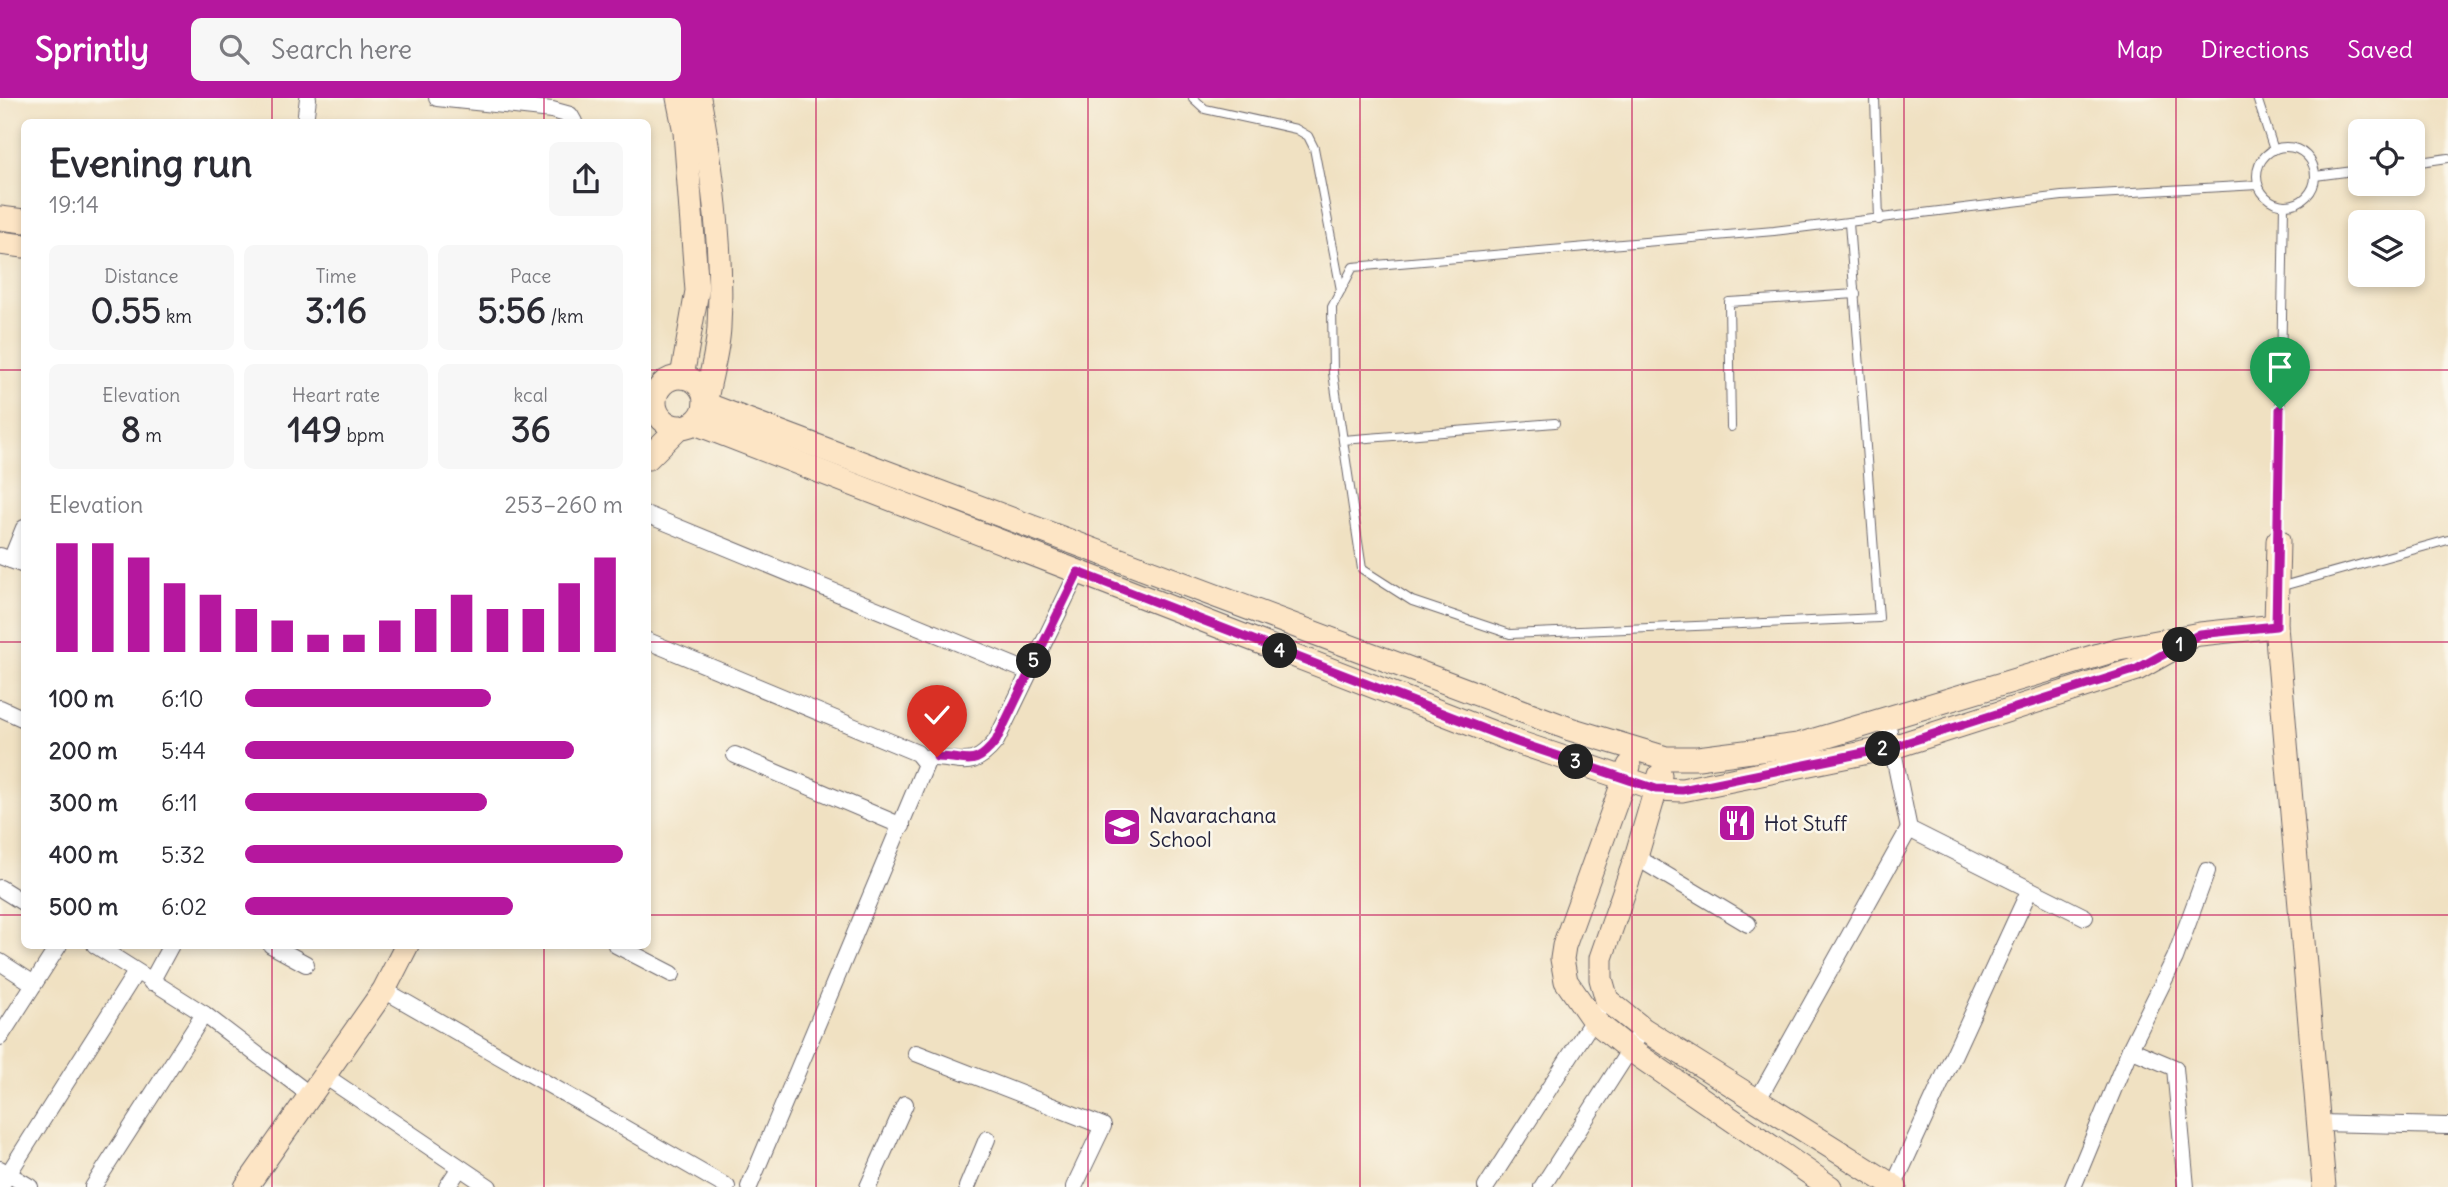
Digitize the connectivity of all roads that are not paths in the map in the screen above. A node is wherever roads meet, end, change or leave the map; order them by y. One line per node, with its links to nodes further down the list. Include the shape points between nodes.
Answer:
1 (308, 98): 8 (street)
2 (437, 98): 9 (street, via 552,110)
3 (678, 98): 25 (street, via 685,132 697,291)
4 (699, 98): 27 (street, via 719,259 719,328)
5 (1193, 98): 23 (lane, via 1205,109 1296,128 1308,136)
6 (1875, 98): 18 (lane)
7 (2256, 98): 10 (lane)
8 (305, 119)
9 (572, 119)
10 (2274, 150): 14 (lane, via 2301,152); 15 (lane, via 2260,163)
11 (2448, 158): 12 (lane)
12 (2425, 161)
13 (2348, 172): 14 (lane)
14 (2315, 176): 16 (lane, via 2309,194 2293,205)
15 (2258, 185): 16 (lane, via 2266,198); 18 (lane, via 2062,196)
16 (2284, 205): 35 (lane)
17 (0, 219): 19 (street)
18 (1879, 220): 20 (lane)
19 (21, 221)
20 (1849, 223): 23 (lane, via 1353,267); 24 (lane)
21 (0, 243): 22 (street)
22 (21, 246)
23 (1341, 290): 30 (lane, via 1332,307 1333,373)
24 (1856, 294): 29 (lane, via 1729,302); 30 (lane, via 1879,618 1510,634 1412,601 1362,569)
25 (666, 376): 26 (street); 27 (street, via 698,384)
26 (653, 402): 27 (street, via 663,421)
27 (696, 414): 31 (street); 37 (street); 39 (street)
28 (1555, 423): 30 (lane)
29 (1731, 427)
30 (1343, 440)
31 (651, 455)
32 (651, 516): 44 (street)
33 (21, 536): 36 (street)
34 (2448, 540): 38 (lane)
35 (2278, 541): 38 (street)
36 (12, 560)
37 (1078, 572): 40 (street); 44 (street)
38 (2277, 587): 41 (street)
39 (1209, 593): 40 (street); 49 (street)
40 (1199, 619): 53 (street)
41 (2276, 626): 42 (street); 89 (street)
42 (2200, 634): 46 (street, via 2119,649); 48 (street, via 2137,669)
43 (651, 641): 51 (street, via 918,752)
44 (1029, 673): 51 (street, via 996,741 982,759)
45 (0, 708): 47 (street)
46 (1886, 717): 48 (street); 52 (street, via 1798,745)
47 (21, 718)
48 (1893, 747): 54 (street, via 1682,790); 56 (street)
49 (1633, 750): 52 (street); 53 (street)
50 (735, 755): 55 (street)
51 (923, 758): 55 (street, via 925,772)
52 (1666, 758): 54 (street)
53 (1626, 780): 54 (street); 79 (street, via 1562,959 1566,981)
54 (1656, 789): 57 (street)
55 (902, 826): 100 (street)
56 (1909, 829): 60 (street); 87 (street)
57 (1636, 857): 63 (street); 77 (street, via 1601,958)
58 (2207, 871): 83 (street, via 2175,958)
59 (0, 888): 61 (street)
60 (2029, 891): 62 (street); 107 (street)
61 (21, 901)
62 (2085, 917)
63 (1748, 924)
64 (56, 949): 75 (street)
65 (101, 949): 72 (street)
66 (169, 949): 74 (street)
67 (278, 949): 71 (street)
68 (405, 949): 76 (street)
69 (624, 949): 73 (street)
70 (0, 962): 75 (street)
71 (306, 964)
72 (136, 972): 74 (street); 93 (street)
73 (672, 974)
74 (151, 982): 78 (street)
75 (34, 984): 81 (street)
76 (384, 990): 85 (street); 99 (street)
77 (1607, 1000): 79 (street); 80 (street)
78 (204, 1014): 86 (street); 95 (street)
79 (1593, 1020): 82 (street); 104 (street)
80 (1643, 1029): 82 (street); 87 (street)
81 (0, 1037)
82 (1629, 1049): 105 (street); 106 (street)
83 (2130, 1049): 108 (street); 109 (street, via 2175,1068)
84 (916, 1053): 103 (street, via 1102,1126)
85 (325, 1076): 86 (street); 92 (street)
86 (310, 1095): 96 (street)
87 (1757, 1101): 107 (street)
88 (905, 1104): 101 (street)
89 (2319, 1123): 90 (street); 110 (street)
90 (2448, 1129)
91 (987, 1139): 102 (street)
92 (459, 1168): 97 (street); 98 (street)
93 (3, 1177): 94 (street)
94 (30, 1187)
95 (93, 1187)
96 (246, 1187)
97 (447, 1187)
98 (489, 1187)
99 (727, 1187)
100 (749, 1187)
101 (868, 1187)
102 (967, 1187)
103 (1074, 1187)
104 (1486, 1187)
105 (1542, 1187)
106 (1830, 1187)
107 (1894, 1187)
108 (2073, 1187)
109 (2186, 1187)
110 (2324, 1187)

